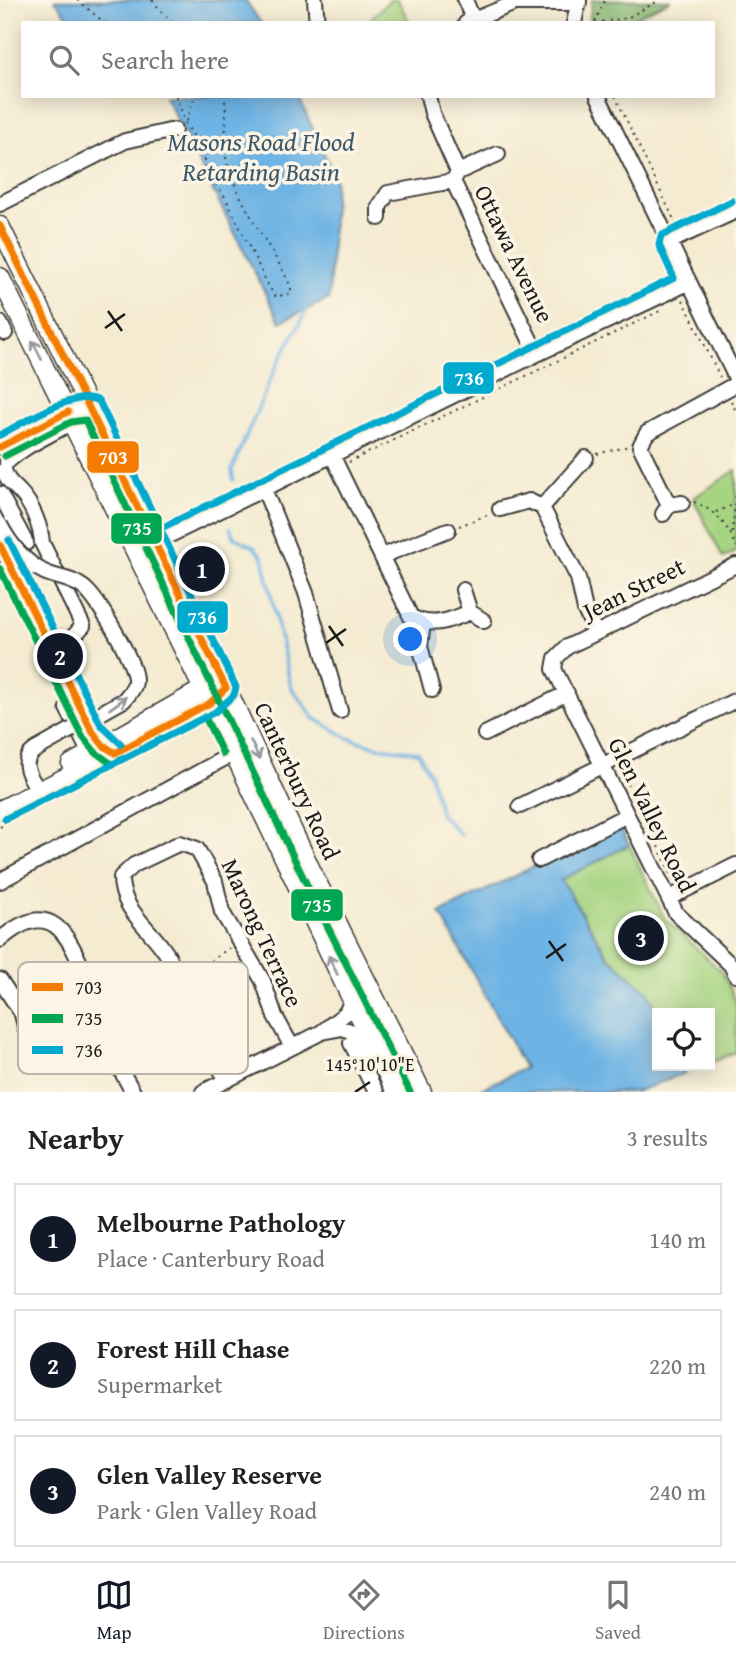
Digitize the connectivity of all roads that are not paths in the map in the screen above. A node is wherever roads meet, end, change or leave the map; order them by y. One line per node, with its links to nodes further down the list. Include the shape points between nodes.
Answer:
1 (315, 0): 4 (street)
2 (464, 0): 5 (street)
3 (579, 2): 5 (street, via 515,3); 6 (street)
4 (317, 21)
5 (470, 21)
6 (574, 21)
7 (428, 98): 11 (street, Ottawa Avenue)
8 (599, 98): 16 (street)
9 (180, 126): 12 (street, via 125,141)
10 (498, 154): 11 (street)
11 (456, 177): 14 (street, via 388,193 379,207); 20 (street, Ottawa Avenue)
12 (0, 204)
13 (730, 206): 16 (street)
14 (379, 218)
15 (0, 226): 17 (main road, Canterbury Road)
16 (676, 234): 19 (street)
17 (8, 259): 18 (main road); 23 (main road, Canterbury Road)
18 (0, 274): 24 (main road, Canterbury Road, one-way to 18)
19 (688, 282): 20 (street); 21 (street)
20 (537, 354): 25 (street)
21 (736, 378)
22 (731, 387): 31 (street, via 656,426 640,446)
23 (91, 408): 24 (street); 36 (main road, Canterbury Road)
24 (71, 418): 27 (street); 51 (main road, Canterbury Road, via 128,550)
25 (332, 455): 28 (street); 39 (street)
26 (586, 458): 30 (street)
27 (2, 460): 35 (street, via 8,482 26,501)
28 (264, 489): 36 (street); 54 (street, via 306,593)
29 (0, 494): 37 (street)
30 (542, 507): 32 (street, via 529,501); 45 (street, via 578,578)
31 (671, 507)
32 (500, 509)
33 (0, 525): 59 (street, one-way to 33, bridge, via 26,763 28,755 124,700 135,677 109,621 86,590 43,572 21,555)
34 (449, 530): 39 (street)
35 (41, 538): 37 (street); 46 (street, via 83,626 71,639)
36 (156, 542): 48 (main road, Canterbury Road)
37 (26, 543): 38 (street)
38 (2, 550): 46 (street)
39 (382, 556): 44 (street, via 411,617)
40 (736, 565): 45 (street, Jean Street)
41 (463, 590): 42 (street)
42 (470, 612): 43 (street); 44 (street, via 447,622)
43 (484, 621)
44 (423, 623): 49 (street, via 420,646)
45 (596, 633): 47 (street, Jean Street)
46 (52, 648): 56 (street)
47 (556, 658): 50 (street, Glen Valley Road, via 554,669)
48 (226, 688): 51 (main road); 82 (main road, Canterbury Road, one-way to 82)
49 (432, 690)
50 (567, 694): 55 (street); 58 (street, Glen Valley Road)
51 (206, 696): 56 (main road); 57 (main road, Canterbury Road)
52 (736, 700): 58 (street)
53 (67, 708): 56 (street)
54 (340, 711)
55 (485, 734)
56 (102, 752): 59 (main road)
57 (234, 753): 65 (street); 72 (main road, Canterbury Road, one-way to 57)
58 (602, 764): 60 (street); 62 (street, Glen Valley Road)
59 (38, 789): 61 (main road)
60 (520, 806)
61 (0, 810)
62 (627, 815): 63 (street); 66 (street, Glen Valley Road)
63 (539, 860)
64 (736, 865): 66 (street)
65 (0, 881)
66 (669, 898): 70 (street, Glen Valley Road, via 676,913)
67 (0, 940): 68 (street, via 24,924 52,920 62,929)
68 (77, 962)
69 (172, 962): 76 (street, Marong Terrace, via 124,902 121,877 134,865 180,843 197,849 215,881 222,912 262,981)
70 (736, 975)
71 (0, 980): 73 (street)
72 (351, 1002): 74 (street, via 346,1013); 83 (main road, Canterbury Road)
73 (18, 1008)
74 (322, 1032): 76 (street); 83 (street, via 342,1028 353,1032)
75 (351, 1043): 86 (street)
76 (292, 1047): 77 (street)
77 (248, 1069)
78 (123, 1074): 84 (street)
79 (224, 1074): 81 (street)
80 (239, 1074): 81 (street)
81 (227, 1080): 85 (street)
82 (419, 1086): 83 (street)
83 (394, 1088)
84 (133, 1092)
85 (203, 1092)
86 (376, 1092)

